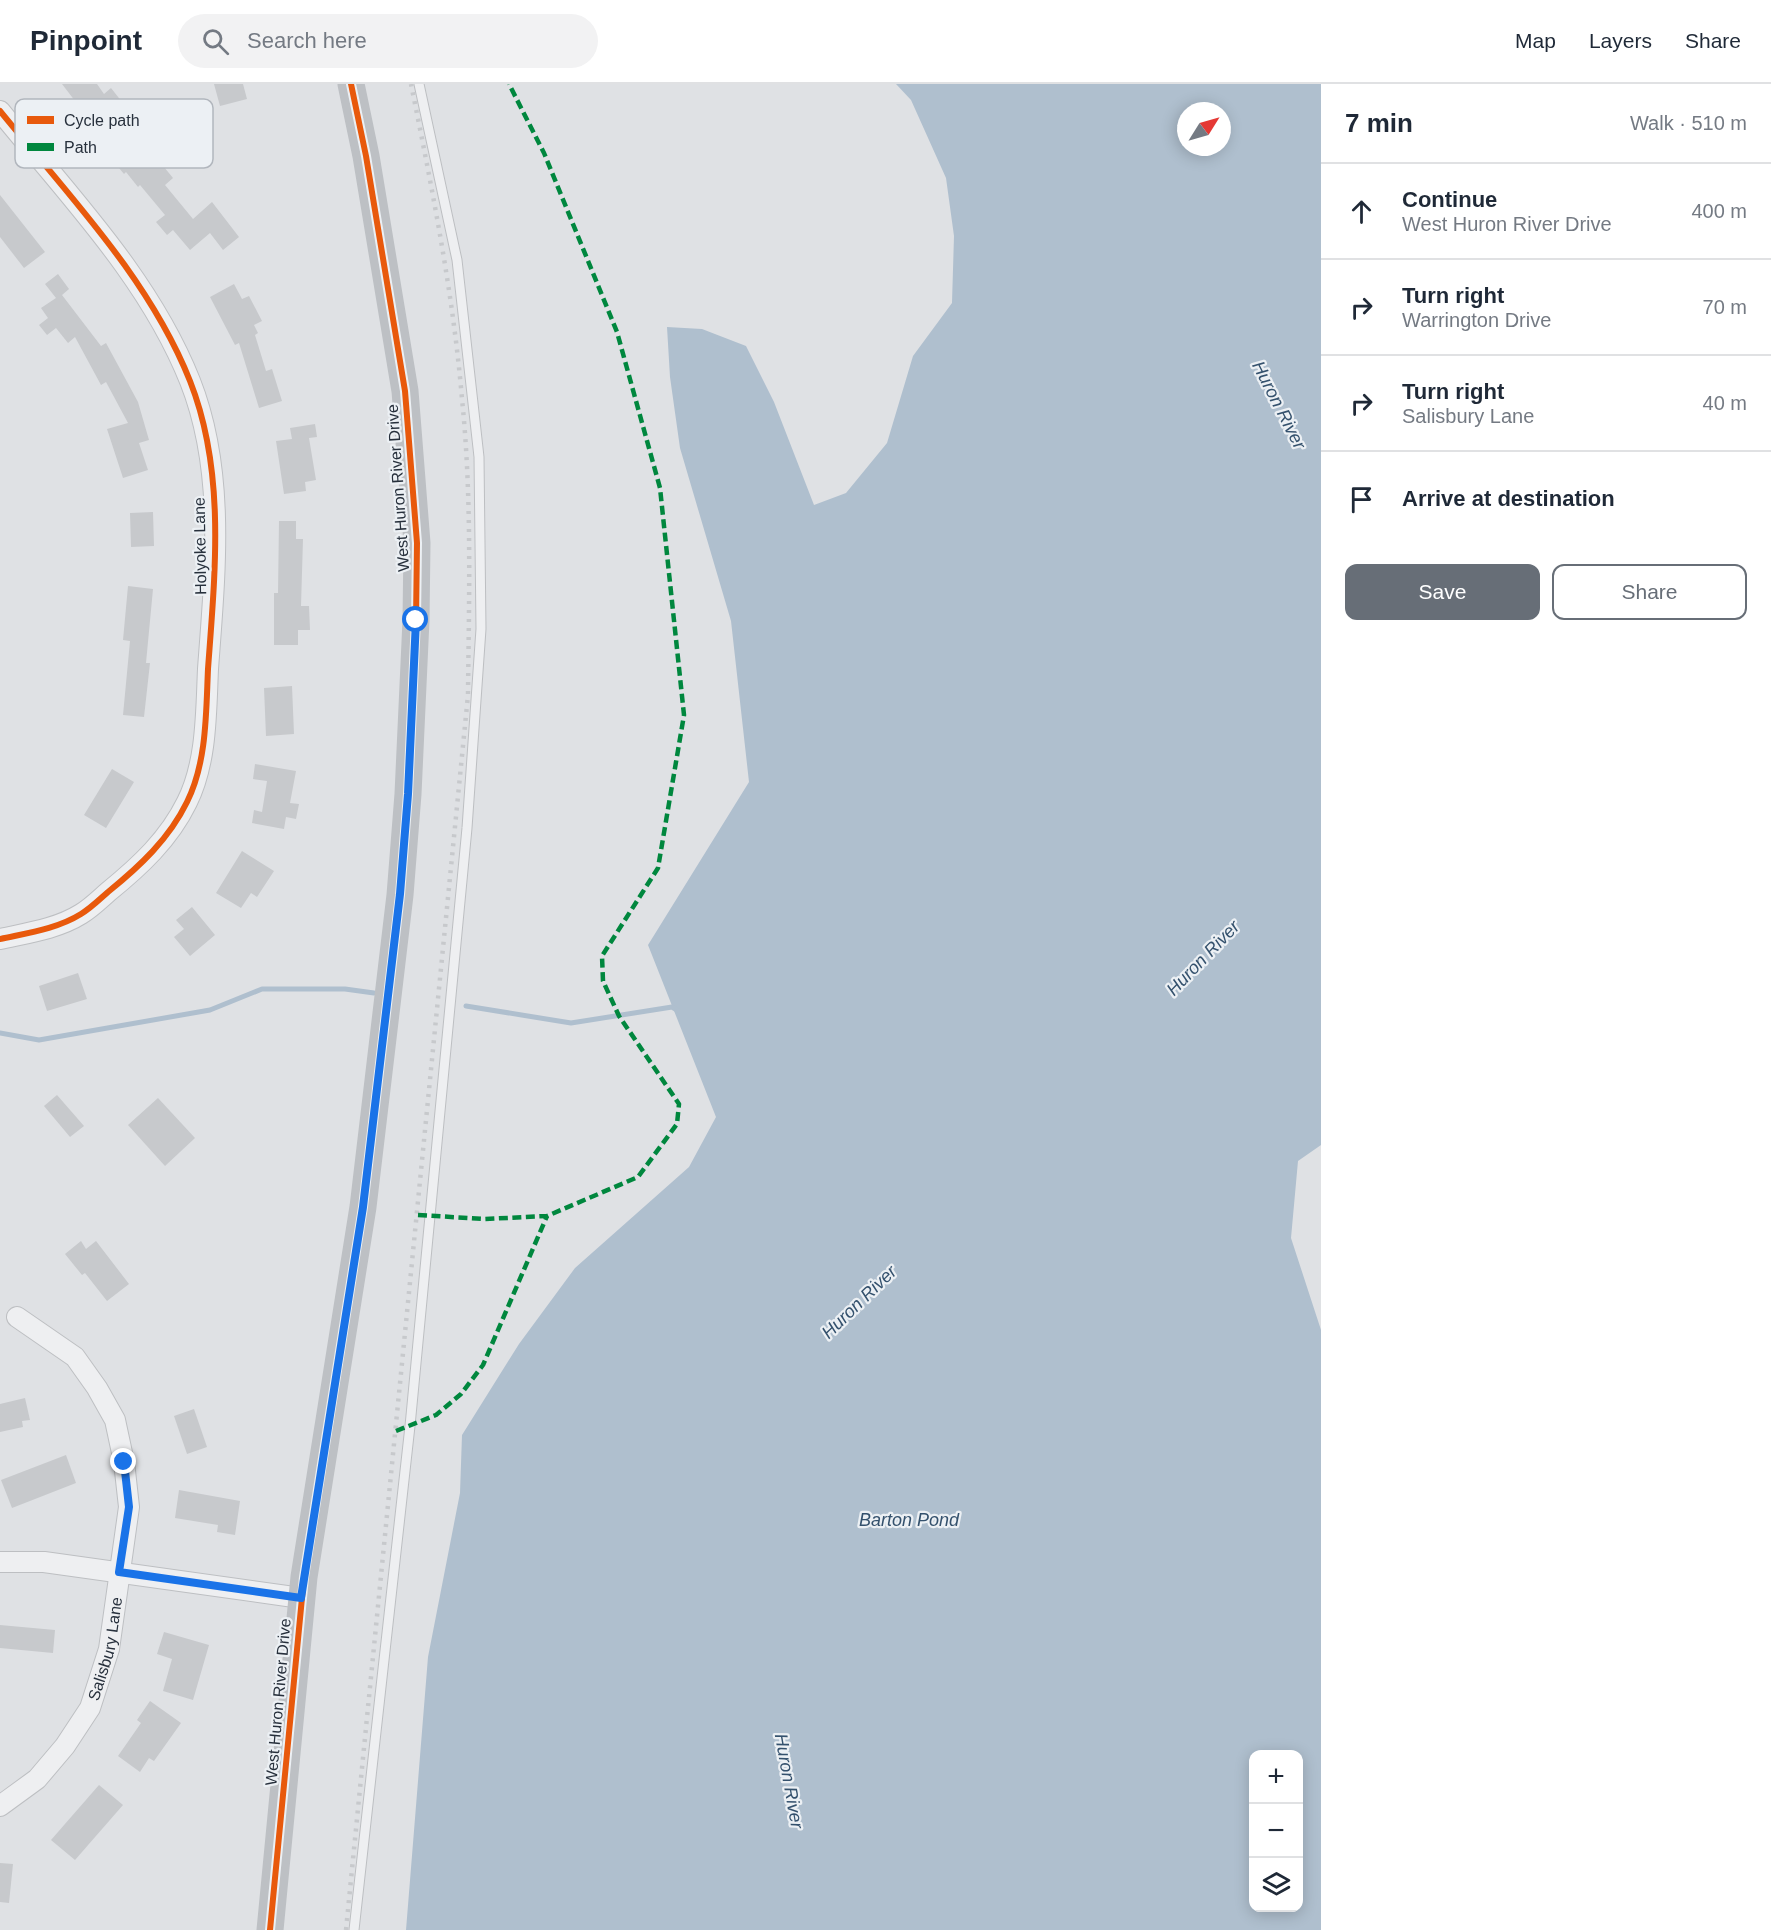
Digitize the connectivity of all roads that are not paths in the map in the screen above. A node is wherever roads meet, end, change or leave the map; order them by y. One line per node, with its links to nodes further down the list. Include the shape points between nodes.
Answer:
1 (351, 84): 10 (street, West Huron River Drive, via 405,391 417,543 416,620 399,906 363,1207)
2 (419, 84): 13 (lane, via 457,260 479,457 481,629 467,828 411,1414)
3 (0, 111): 4 (street, Holyoke Lane)
4 (15, 130)
5 (46, 168): 6 (street, Holyoke Lane, via 136,280 168,333 191,382 207,441 216,509 216,562 204,740 188,800 146,860 81,914 50,928)
6 (0, 939)
7 (18, 1317): 9 (street, Salisbury Lane, via 75,1357 115,1420 129,1507)
8 (0, 1562): 9 (street, via 44,1562)
9 (119, 1572): 10 (street); 11 (street, Salisbury Lane, via 109,1649 90,1708 37,1779)
10 (301, 1598): 12 (street, West Huron River Drive)
11 (0, 1806)
12 (270, 1930)
13 (354, 1930)

